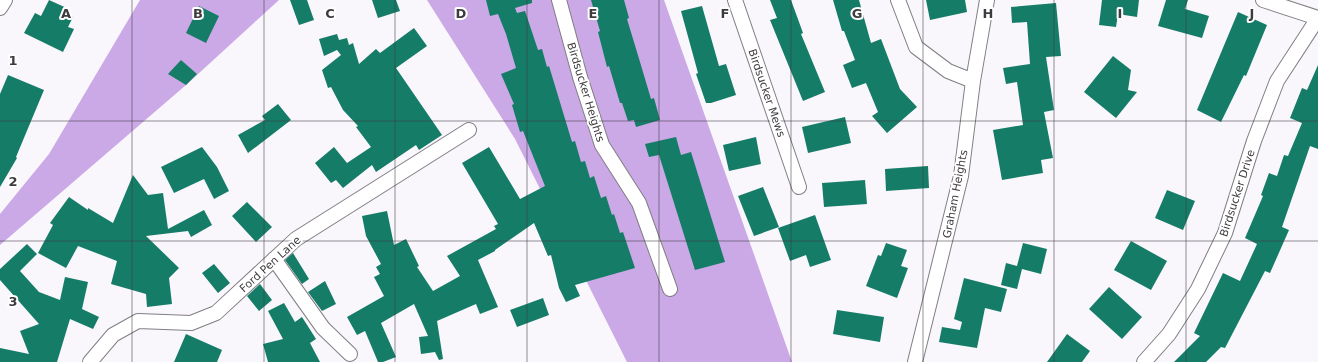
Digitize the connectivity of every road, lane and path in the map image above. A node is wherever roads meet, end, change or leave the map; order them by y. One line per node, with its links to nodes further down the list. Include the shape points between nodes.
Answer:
1 (5, 0): 8 (street)
2 (550, 0): 7 (street)
3 (735, 0): 12 (street, Birdsucker Mews)
4 (898, 0): 10 (street, via 916,48 948,71)
5 (987, 0): 10 (street, Graham Heights)
6 (1263, 0): 9 (street)
7 (561, 6): 14 (street, Birdsucker Heights, via 602,145 639,203)
8 (0, 8)
9 (1318, 18): 18 (street, Birdsucker Drive, via 1277,81 1254,141 1225,233 1198,288 1169,334)
10 (973, 81): 17 (street, Graham Heights, via 961,176)
11 (469, 130): 13 (street, Ford Pen Lane, via 296,238)
12 (799, 187)
13 (274, 259): 15 (street, via 323,328); 16 (street, Ford Pen Lane, via 216,313 191,323 138,321 113,335)
14 (670, 289)
15 (350, 354)
16 (90, 362)
17 (915, 362)
18 (1144, 362)

